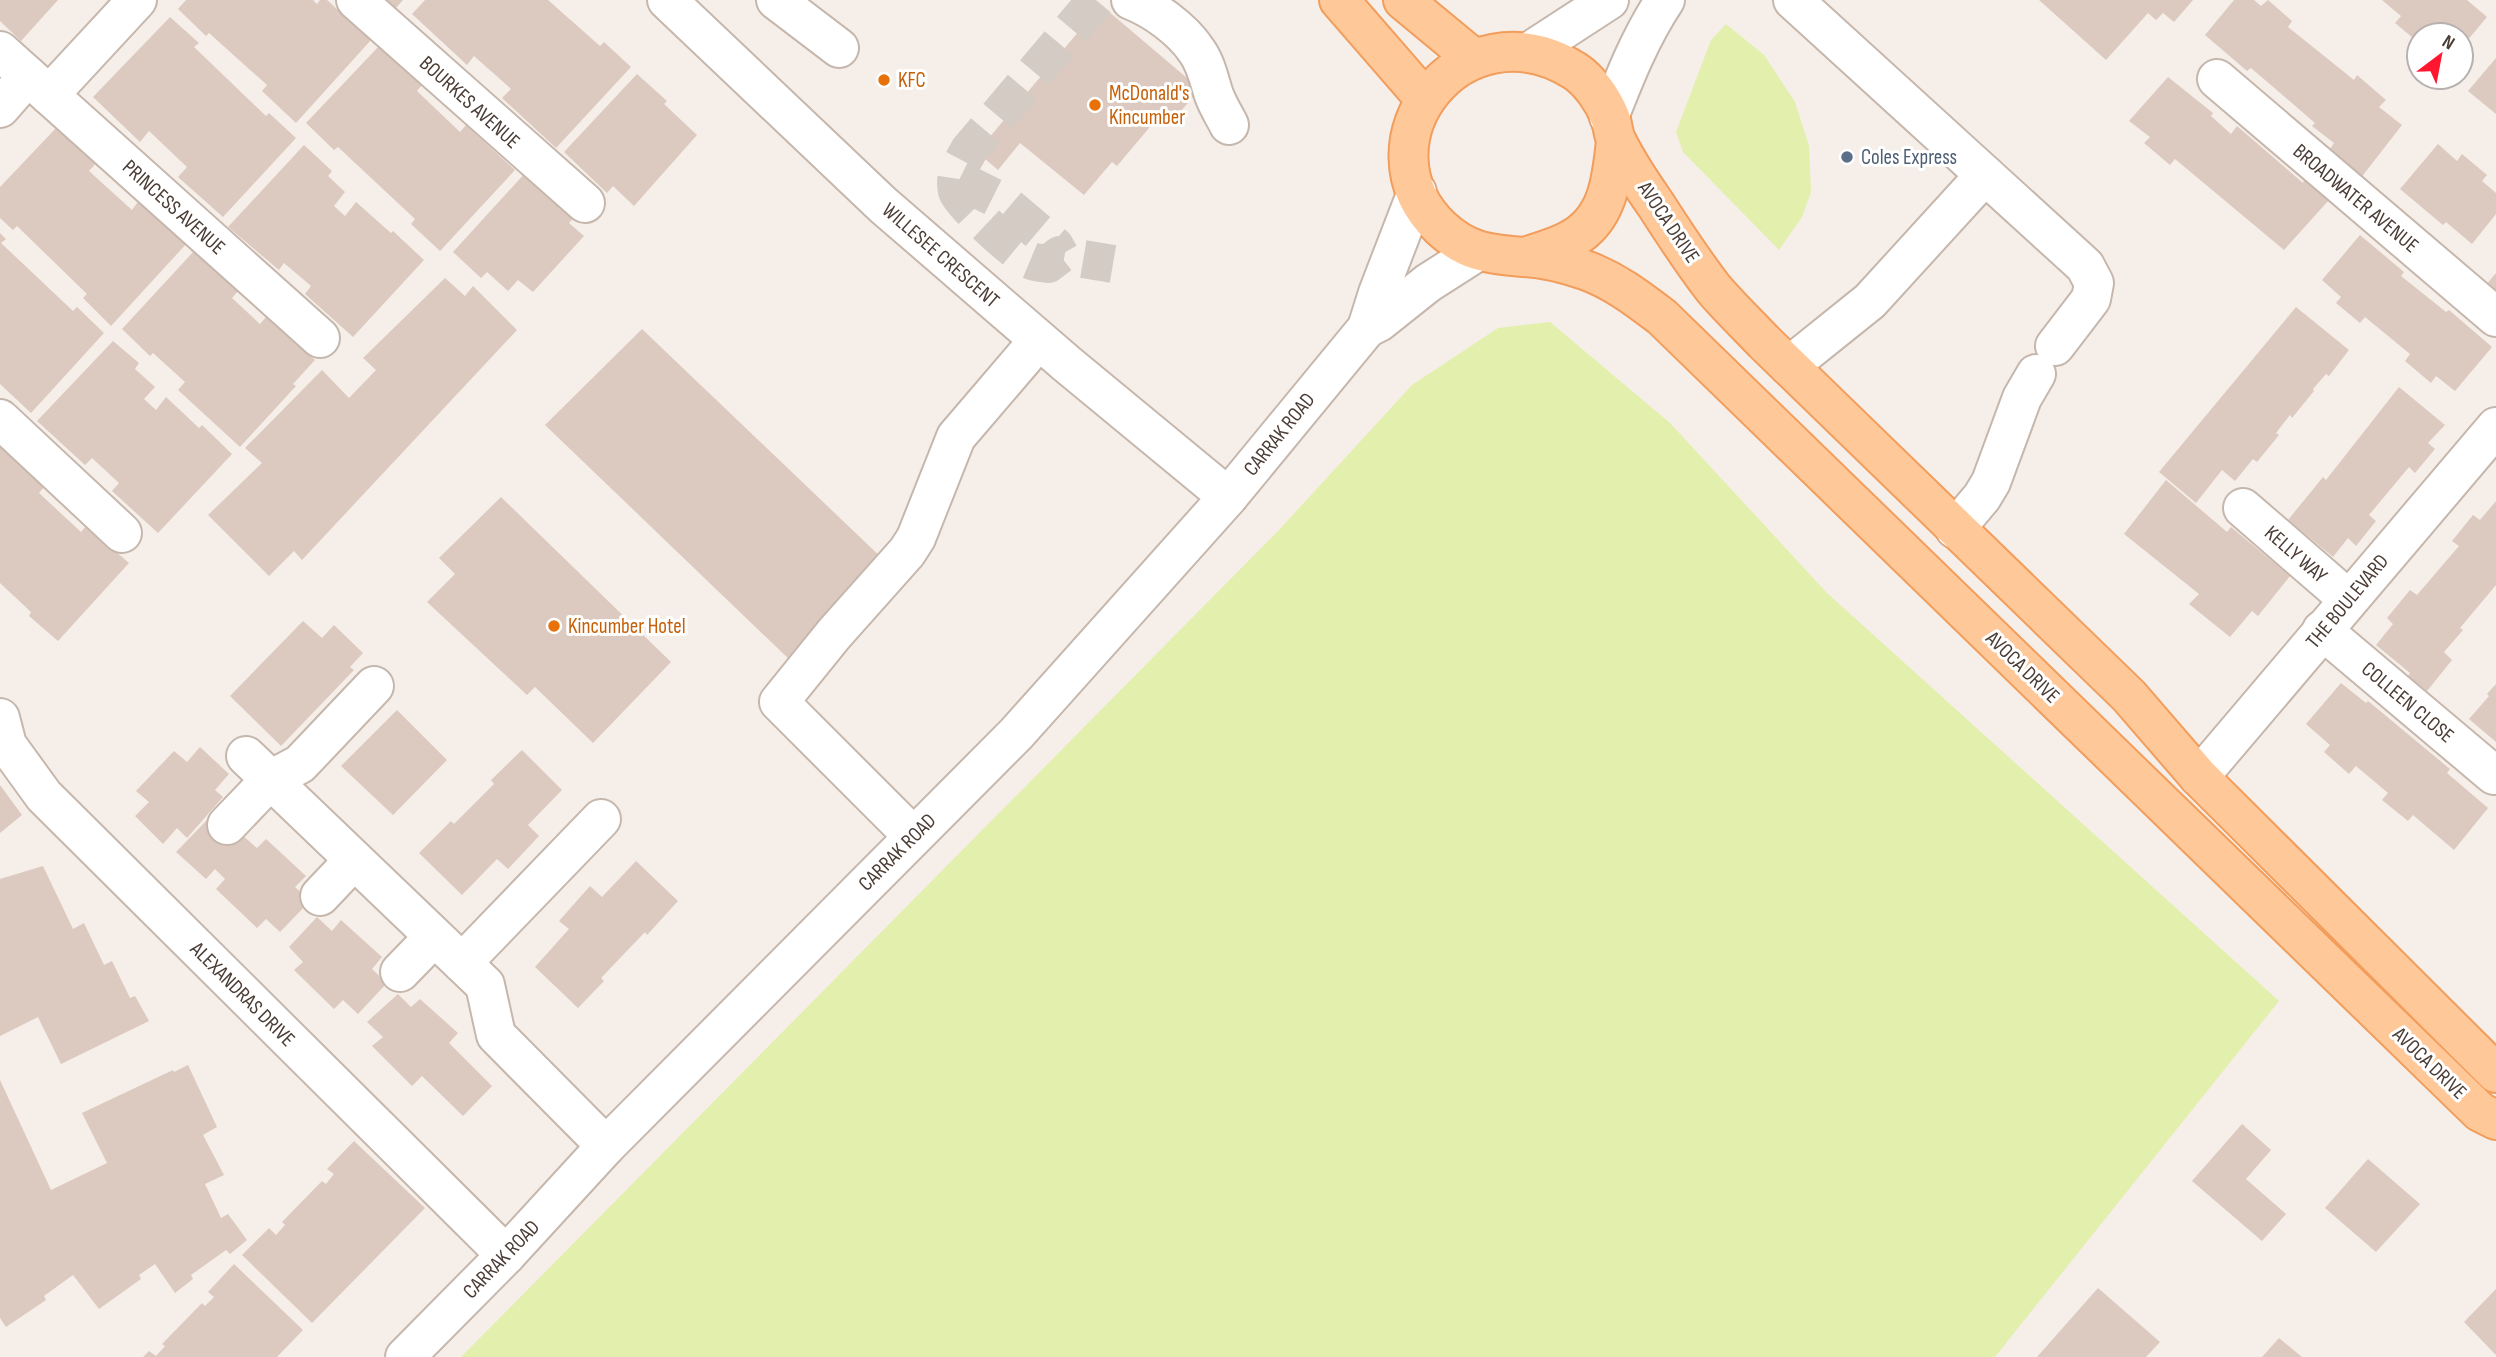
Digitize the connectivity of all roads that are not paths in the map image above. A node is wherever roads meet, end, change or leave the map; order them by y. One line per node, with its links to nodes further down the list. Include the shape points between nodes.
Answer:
1 (137, 0): 16 (street)
2 (356, 0): 23 (street, BOURKES AVENUE)
3 (667, 0): 29 (street, WILLESEE CRESCENT, via 883,205)
4 (776, 0): 11 (street)
5 (1131, 0): 19 (street, via 1145,5 1195,49)
6 (1339, 0): 17 (main road)
7 (1402, 0): 14 (main road)
8 (1609, 0): 13 (street)
9 (1665, 0): 20 (street, via 1628,68)
10 (1793, 0): 21 (street)
11 (839, 48)
12 (0, 51): 16 (street, PRINCESS AVENUE)
13 (1529, 52): 14 (main road, AVOCA DRIVE, via 1501,51); 20 (main road, AVOCA DRIVE, via 1555,59 1578,73 1597,93)
14 (1473, 58): 17 (main road, AVOCA DRIVE, via 1446,74)
15 (2217, 79): 26 (street, BROADWATER AVENUE)
16 (39, 86): 18 (street); 28 (street, PRINCESS AVENUE)
17 (1425, 99): 22 (main road, AVOCA DRIVE, via 1410,144)
18 (0, 107)
19 (1229, 125)
20 (1613, 129): 25 (main road, AVOCA DRIVE, via 1611,188 1601,209 1570,241); 30 (main road, AVOCA DRIVE, via 1655,204 1714,289)
21 (1985, 175): 30 (street, via 1870,301); 35 (street, via 2085,266 2094,283 2091,299 2022,398 1991,482)
22 (1417, 192): 24 (main road, AVOCA DRIVE, via 1441,228); 27 (street, CARRAK ROAD)
23 (585, 204)
24 (1478, 251): 25 (main road, AVOCA DRIVE); 27 (street, CARRAK ROAD)
25 (1525, 257): 53 (main road, AVOCA DRIVE, via 1584,270 1621,285 1662,317 2480,1112)
26 (2496, 317)
27 (1367, 328): 33 (street, CARRAK ROAD)
28 (320, 338)
29 (1039, 340): 33 (street, WILLESEE CRESCENT); 46 (street, via 956,437 907,552 779,702)
30 (1788, 366): 35 (main road, AVOCA DRIVE)
31 (0, 419): 36 (street)
32 (2496, 426): 37 (street, THE BOULEVARD)
33 (1228, 497): 46 (street, CARRAK ROAD, via 1016,734)
34 (2243, 508): 37 (street, KELLY WAY)
35 (1955, 529): 43 (main road, AVOCA DRIVE, via 2129,696)
36 (122, 533)
37 (2348, 599): 38 (street, THE BOULEVARD)
38 (2322, 629): 42 (street, COLLEEN CLOSE); 43 (street, THE BOULEVARD)
39 (374, 686): 41 (street, via 299,764)
40 (0, 718): 55 (street, ALEXANDRAS DRIVE, via 7,745 44,796)
41 (258, 768): 45 (street); 47 (street)
42 (2494, 775)
43 (2199, 776): 52 (main road, AVOCA DRIVE)
44 (601, 819): 50 (street)
45 (226, 825)
46 (913, 836): 54 (street, CARRAK ROAD)
47 (354, 860): 48 (street); 49 (street)
48 (320, 895)
49 (434, 937): 50 (street); 51 (street)
50 (462, 963): 54 (street, via 485,985 496,1035)
51 (400, 972)
52 (2496, 1073)
53 (2496, 1119)
54 (606, 1146): 55 (street, CARRAK ROAD)
55 (506, 1255): 56 (street, CARRAK ROAD)
56 (405, 1357)

